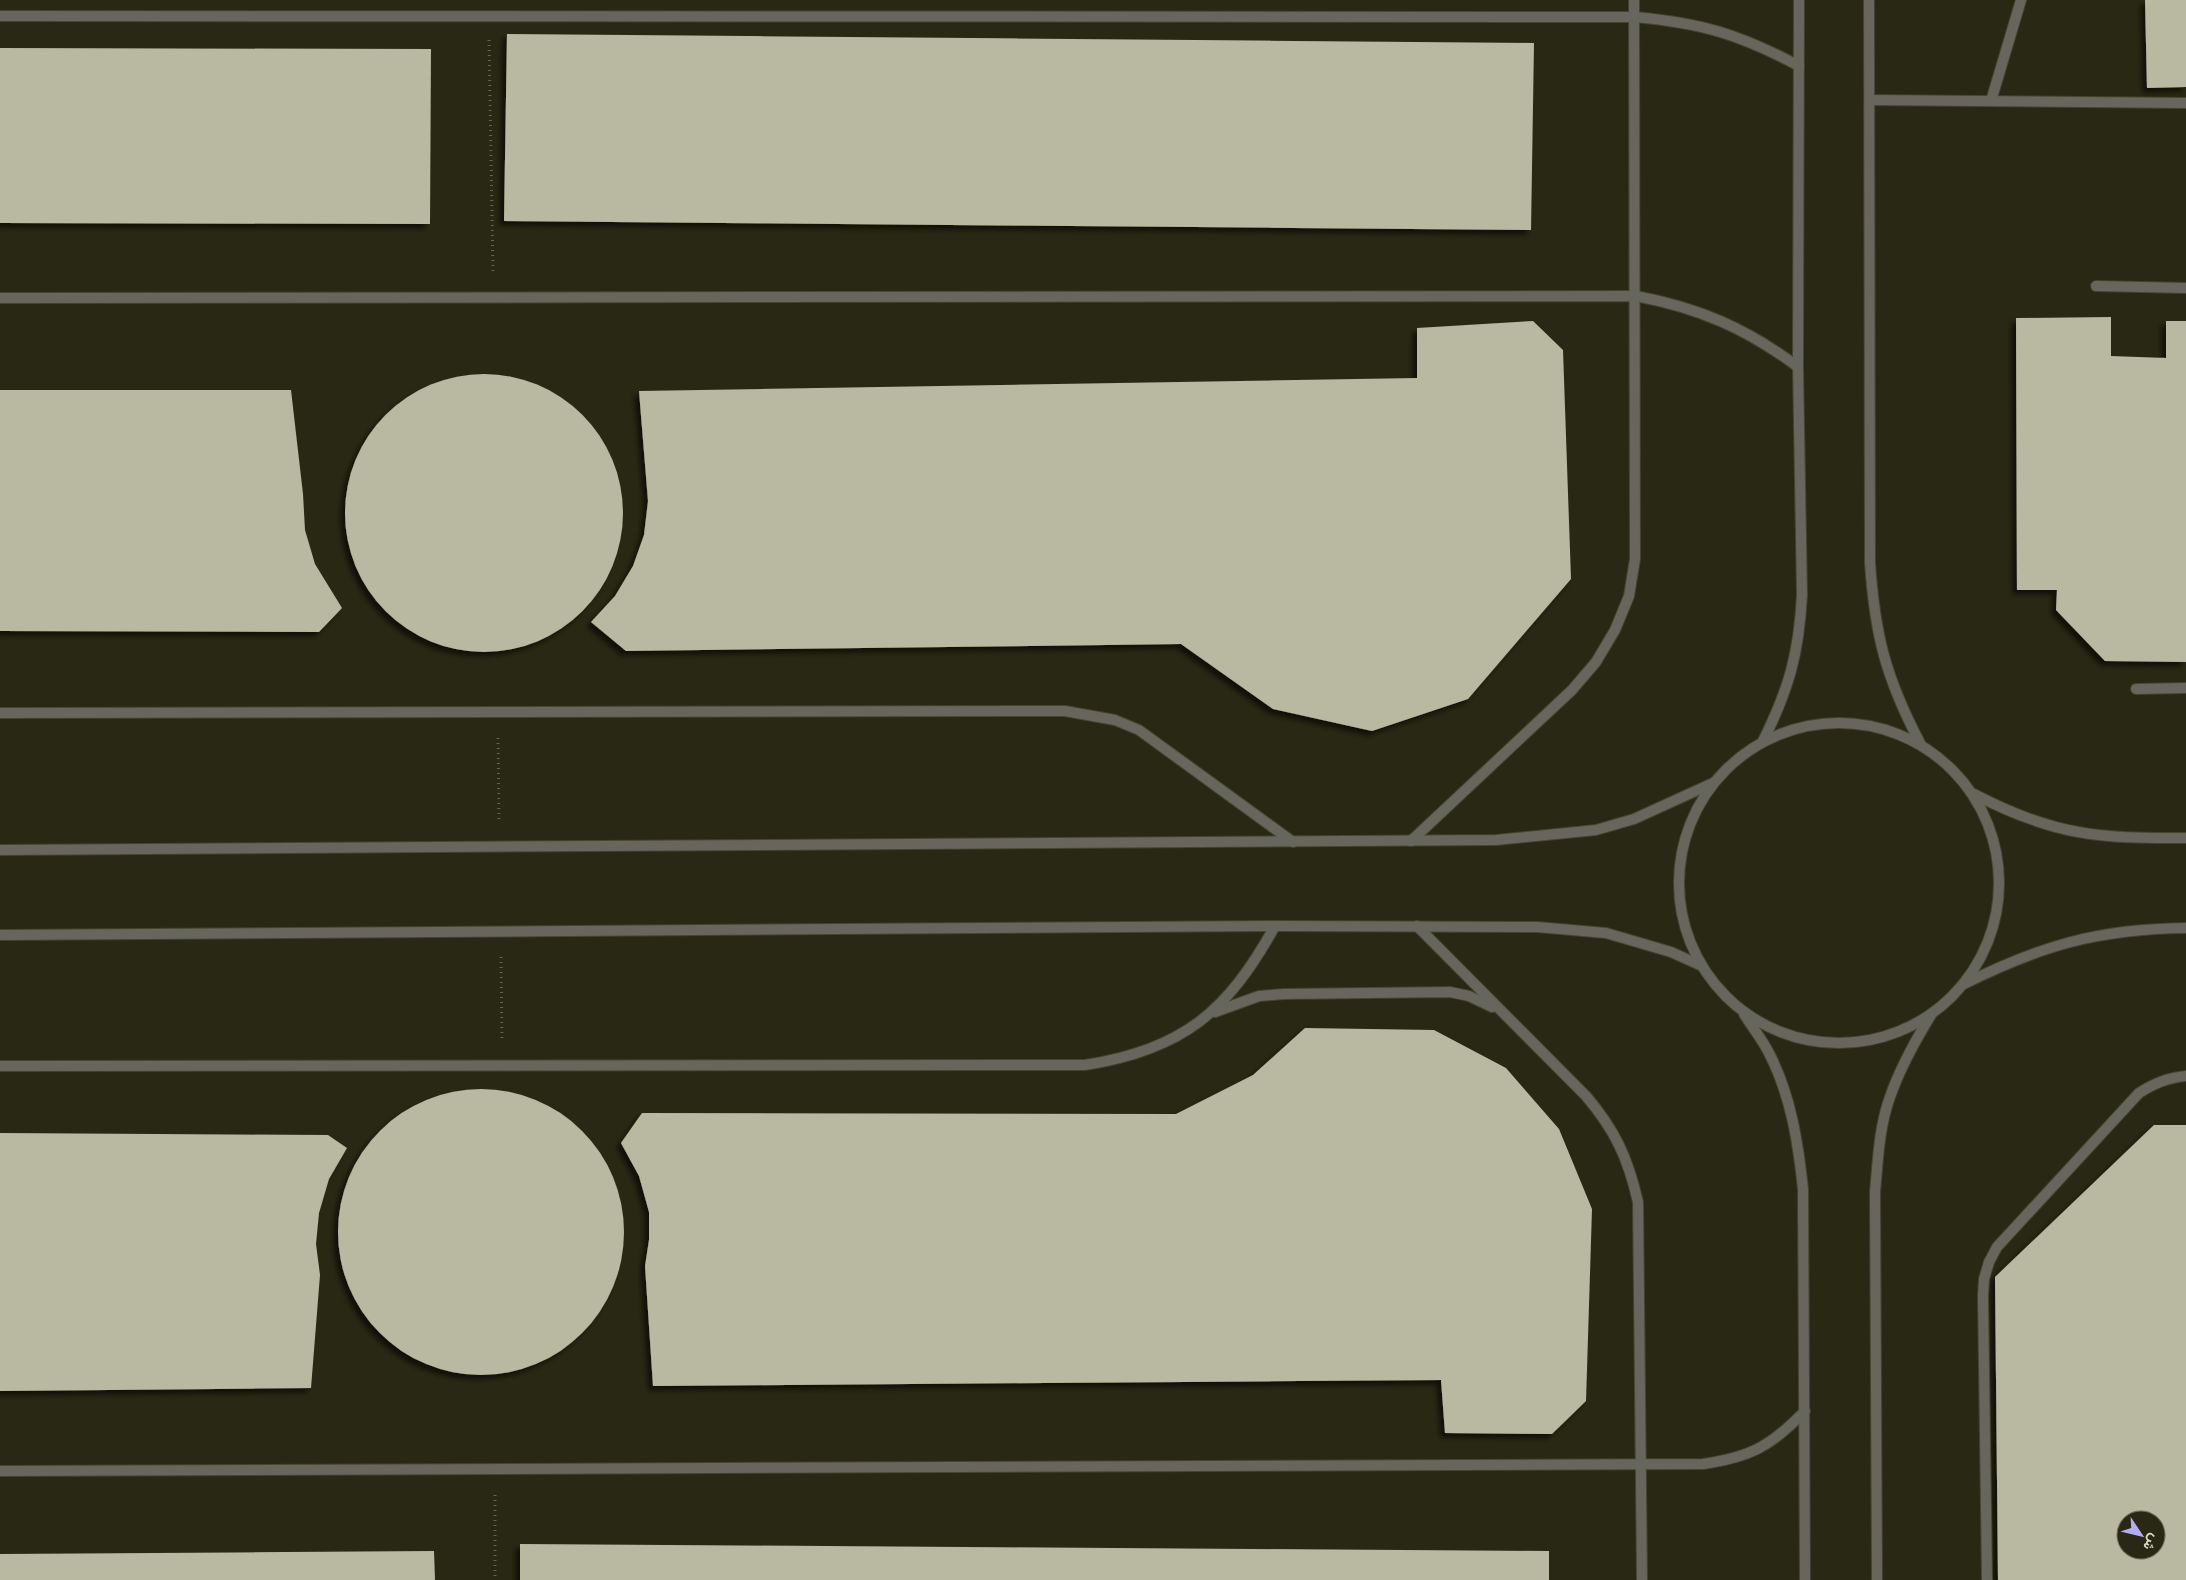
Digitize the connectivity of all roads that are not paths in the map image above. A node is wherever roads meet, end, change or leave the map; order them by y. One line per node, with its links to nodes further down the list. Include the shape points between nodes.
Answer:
1 (1634, 0): 6 (street)
2 (1799, 0): 7 (street)
3 (1869, 0): 8 (street)
4 (2021, 0): 9 (street)
5 (0, 16): 6 (street)
6 (1634, 16): 7 (street, via 1721,30); 13 (street)
7 (1799, 66): 15 (street)
8 (1870, 100): 9 (street); 20 (street, via 1870,563 1873,610 1882,656 1898,701)
9 (1991, 101): 10 (street)
10 (2186, 103)
11 (2096, 286): 12 (street)
12 (2186, 288)
13 (1636, 296): 14 (street); 15 (street, via 1674,304 1718,319 1771,346); 24 (street, via 1635,559 1628,596 1615,630 1596,662 1572,690)
14 (0, 298)
15 (1798, 367): 19 (street, via 1800,633 1793,671)
16 (2186, 688): 17 (street)
17 (2136, 689)
18 (0, 712): 25 (street, via 1065,711 1115,720 1146,734)
19 (1763, 741): 20 (street, via 1802,726 1842,722 1883,727); 21 (street, via 1736,760)
20 (1920, 743): 22 (street, via 1950,766)
21 (1713, 783): 24 (street, via 1634,819 1596,830 1496,840); 31 (street, via 1693,816 1681,854 1679,892 1686,931)
22 (1974, 794): 23 (street, via 2041,824 2076,833 2113,838); 32 (street, via 1995,841 2000,891 1989,941)
23 (2186, 838)
24 (1411, 841): 25 (street)
25 (1293, 842): 26 (street)
26 (0, 850)
27 (1275, 926): 28 (street); 30 (street); 36 (street, via 1254,964 1232,993)
28 (1416, 926): 31 (street, via 1546,927 1606,933 1671,952); 33 (street)
29 (2186, 928): 32 (street, via 2128,931 2084,938 2043,949)
30 (0, 936)
31 (1702, 966): 34 (street, via 1721,992)
32 (1964, 984): 35 (street)
33 (1502, 1013): 36 (street, via 1469,996 1432,992 1259,996); 40 (street, via 1606,1119 1631,1173 1638,1202)
34 (1744, 1013): 35 (street, via 1779,1032 1817,1042 1857,1043 1896,1034); 39 (street, via 1769,1053 1787,1096 1798,1142 1803,1189)
35 (1931, 1015): 44 (street, via 1907,1055 1889,1098 1879,1145 1876,1192)
36 (1207, 1016): 37 (street, via 1150,1050 1118,1060 1085,1065)
37 (0, 1066)
38 (2186, 1076): 45 (street, via 2170,1077 2139,1093 2008,1234 1988,1262 1983,1296)
39 (1805, 1411): 40 (street, via 1760,1449 1732,1460 1703,1464); 43 (street)
40 (1641, 1464): 41 (street); 42 (street)
41 (0, 1471)
42 (1642, 1580)
43 (1805, 1580)
44 (1877, 1580)
45 (1987, 1580)

